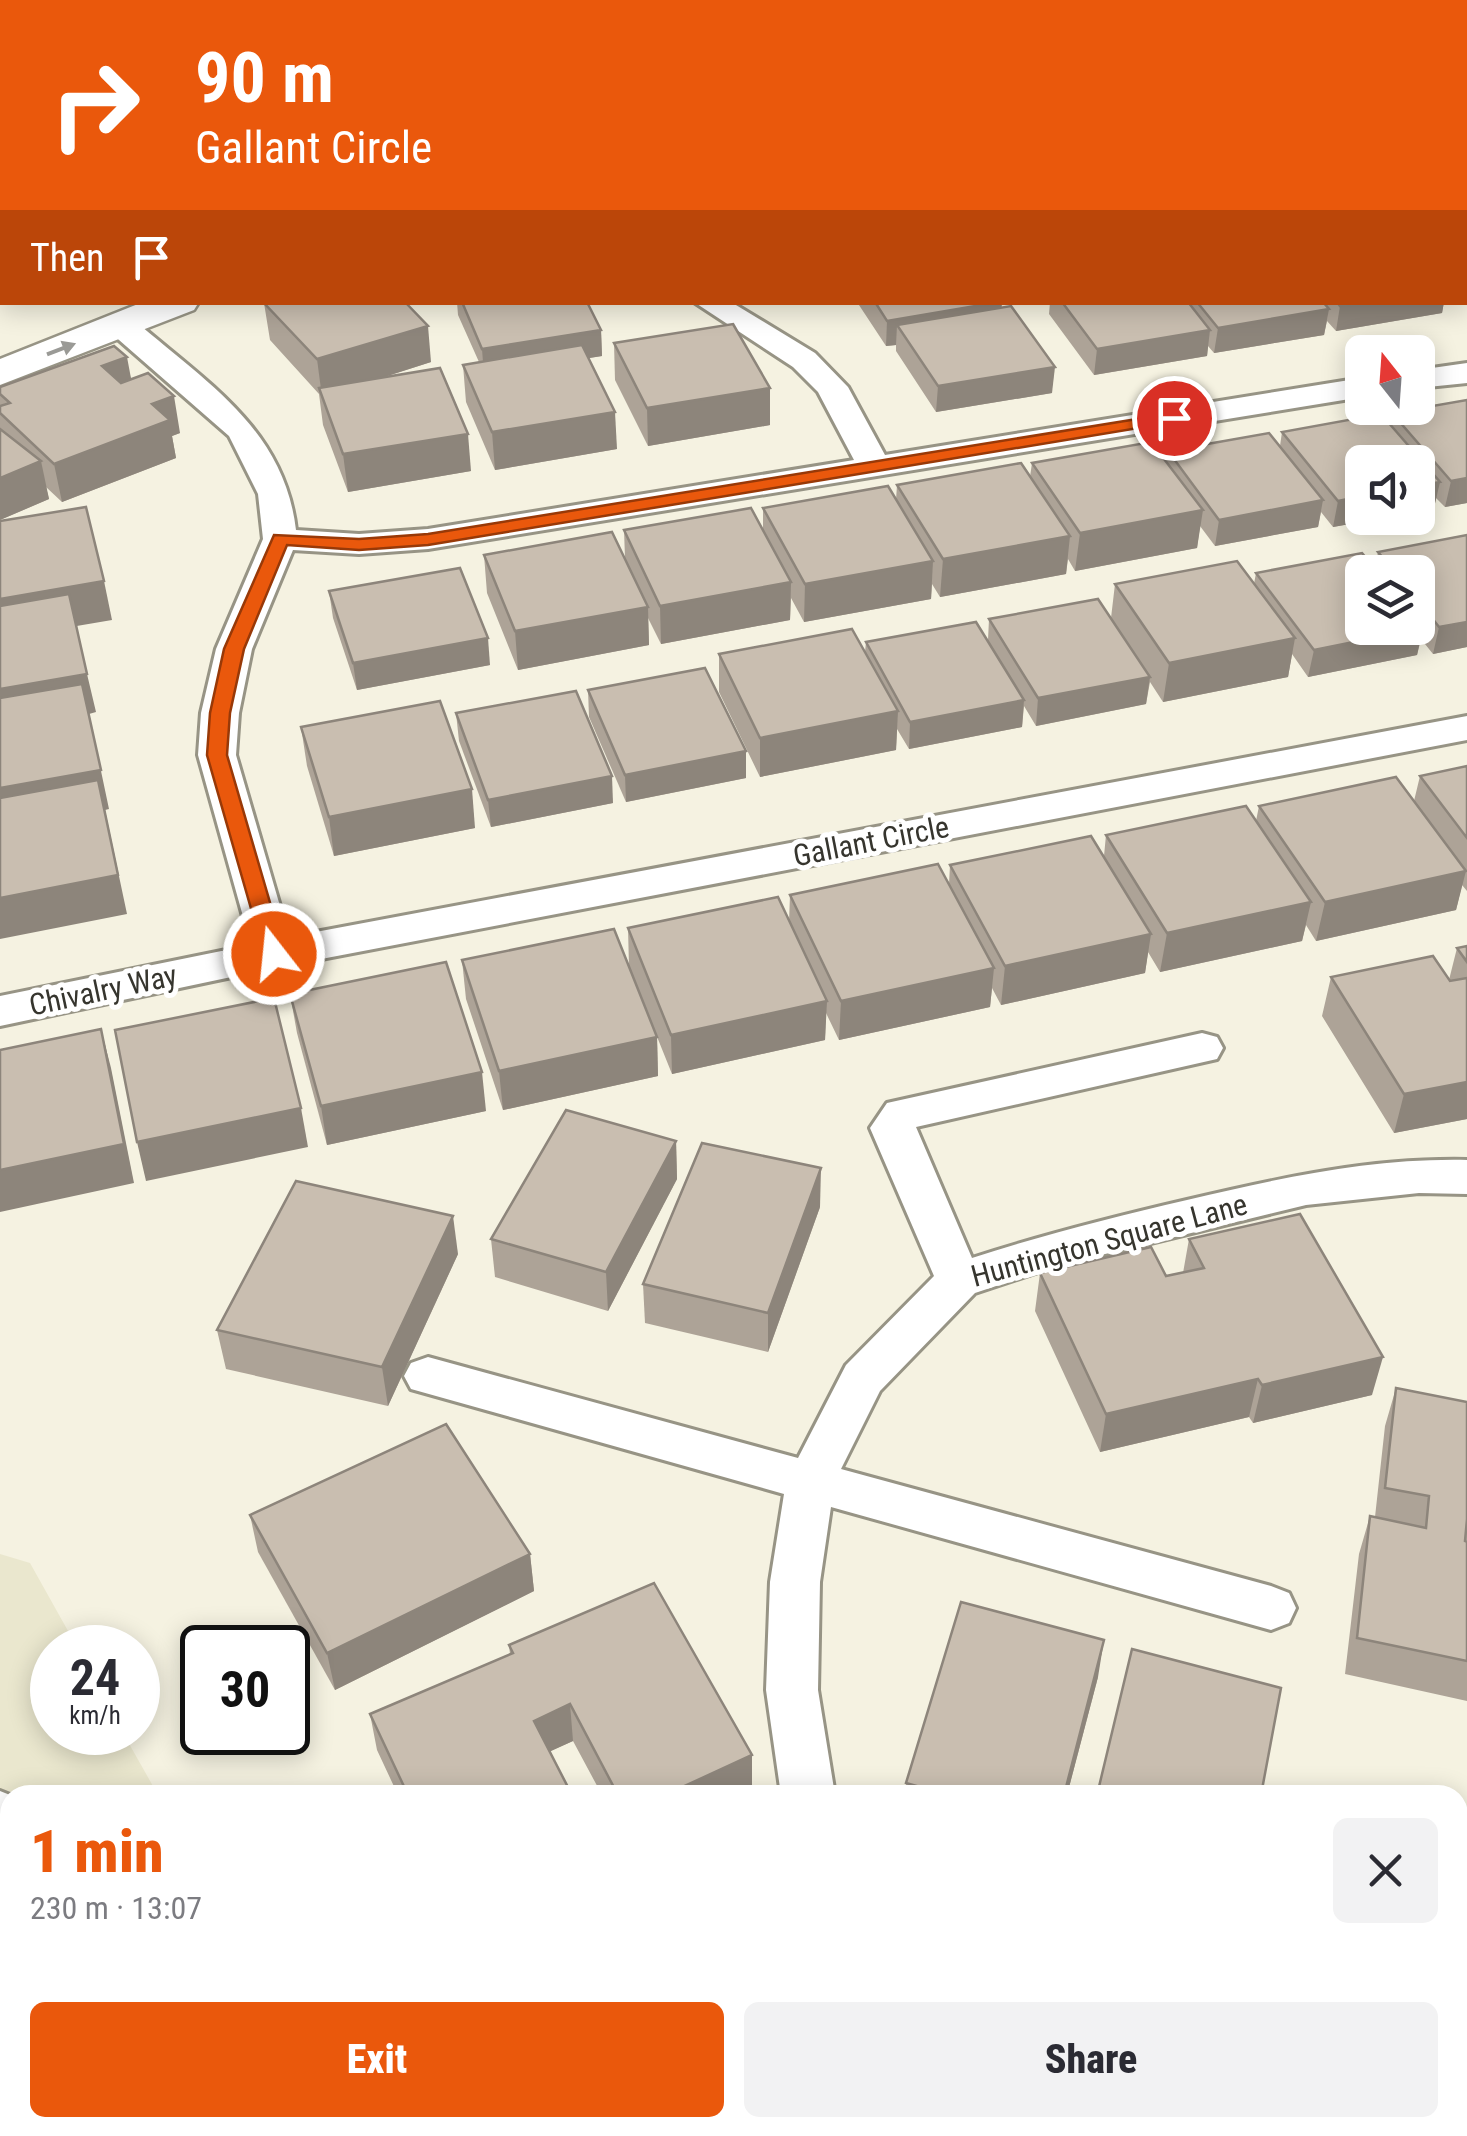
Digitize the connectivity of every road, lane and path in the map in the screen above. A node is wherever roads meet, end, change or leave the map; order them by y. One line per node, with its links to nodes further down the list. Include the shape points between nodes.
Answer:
1 (146, 305): 3 (main road)
2 (714, 305): 8 (street, via 804,360 832,387)
3 (89, 310): 4 (main road, one-way to 3); 9 (street, via 241,430 275,494)
4 (0, 372)
5 (1467, 373): 6 (street)
6 (1435, 377)
7 (1345, 391): 8 (street)
8 (874, 466): 9 (street, via 428,539 359,544)
9 (280, 538): 11 (street, via 234,649 217,755)
10 (1467, 728): 11 (street, Gallant Circle)
11 (274, 954): 12 (street, Chivalry Way)
12 (0, 1011)
13 (1202, 1048): 15 (street, via 902,1114 892,1128)
14 (1467, 1177): 15 (street, Huntington Square Lane, via 1306,1188 1054,1249)
15 (959, 1280): 17 (street, Huntington Square Lane, via 863,1378)
16 (428, 1376): 17 (street)
17 (810, 1482): 18 (street); 19 (street, Huntington Square Lane, via 794,1582 792,1690)
18 (1270, 1608)
19 (806, 1785)

